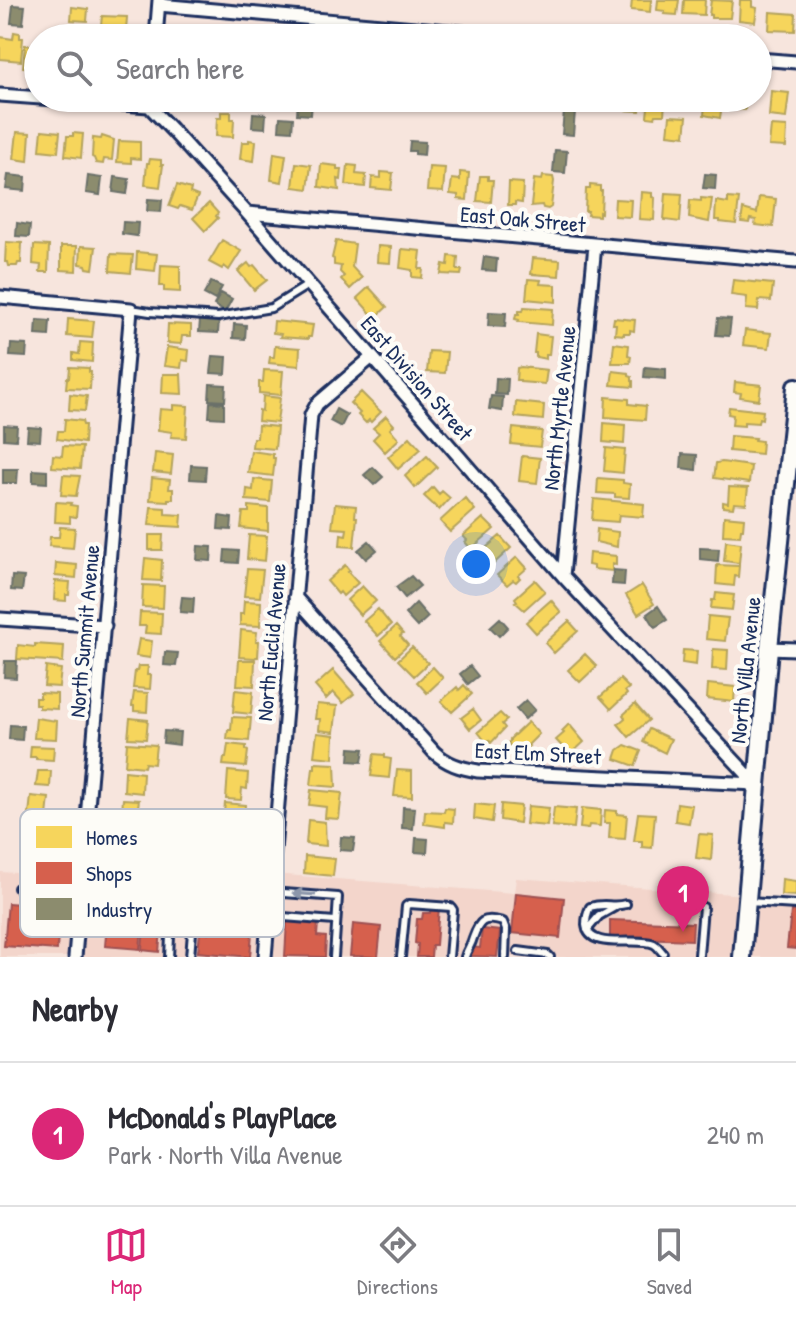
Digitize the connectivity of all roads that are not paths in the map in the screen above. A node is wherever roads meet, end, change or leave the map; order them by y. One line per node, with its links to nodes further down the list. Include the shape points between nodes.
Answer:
1 (159, 2): 2 (street); 3 (street)
2 (157, 24)
3 (384, 24)
4 (772, 60): 5 (street)
5 (796, 62)
6 (0, 95): 7 (street, East Division Street)
7 (24, 96)
8 (157, 112): 9 (street, East Division Street)
9 (247, 213): 10 (street, East Oak Street); 12 (street, East Division Street)
10 (595, 245): 11 (street, East Oak Street); 17 (street, North Myrtle Avenue)
11 (796, 262)
12 (309, 284): 14 (lane, via 271,308 218,317); 15 (street, East Division Street)
13 (0, 297): 14 (street)
14 (131, 309): 20 (street, North Summit Avenue)
15 (372, 357): 17 (street, East Division Street); 18 (street, North Euclid Avenue, via 311,415)
16 (796, 387): 21 (street, North Villa Avenue)
17 (563, 576): 23 (street, East Division Street)
18 (295, 597): 23 (street, East Elm Street, via 434,752 454,766); 25 (street, North Euclid Avenue)
19 (0, 619): 20 (street)
20 (105, 626): 24 (street, North Summit Avenue)
21 (769, 648): 22 (street); 23 (street, North Villa Avenue)
22 (796, 649)
23 (756, 784): 27 (street, North Villa Avenue)
24 (88, 809)
25 (278, 809)
26 (284, 891): 33 (lane, one-way to 26, via 338,897)
27 (746, 901): 29 (lane); 52 (street, North Villa Avenue)
28 (626, 904): 30 (lane)
29 (796, 905)
30 (615, 907): 34 (lane); 34 (lane, via 590,907)
31 (703, 907): 41 (lane)
32 (284, 917): 33 (lane)
33 (335, 921): 46 (lane)
34 (587, 930): 40 (lane, via 599,940 653,943)
35 (77, 937): 42 (street, North Summit Avenue)
36 (170, 937): 43 (lane)
37 (192, 937): 44 (lane)
38 (266, 937): 45 (street, North Euclid Avenue)
39 (518, 951): 51 (lane)
40 (663, 953)
41 (699, 955)
42 (75, 957)
43 (169, 957)
44 (190, 957)
45 (265, 957)
46 (334, 957)
47 (401, 957): 48 (lane, via 409,904 451,907)
48 (449, 957)
49 (465, 957): 50 (lane, via 476,927 493,919 503,922 506,930)
50 (505, 957)
51 (550, 957)
52 (742, 957)

